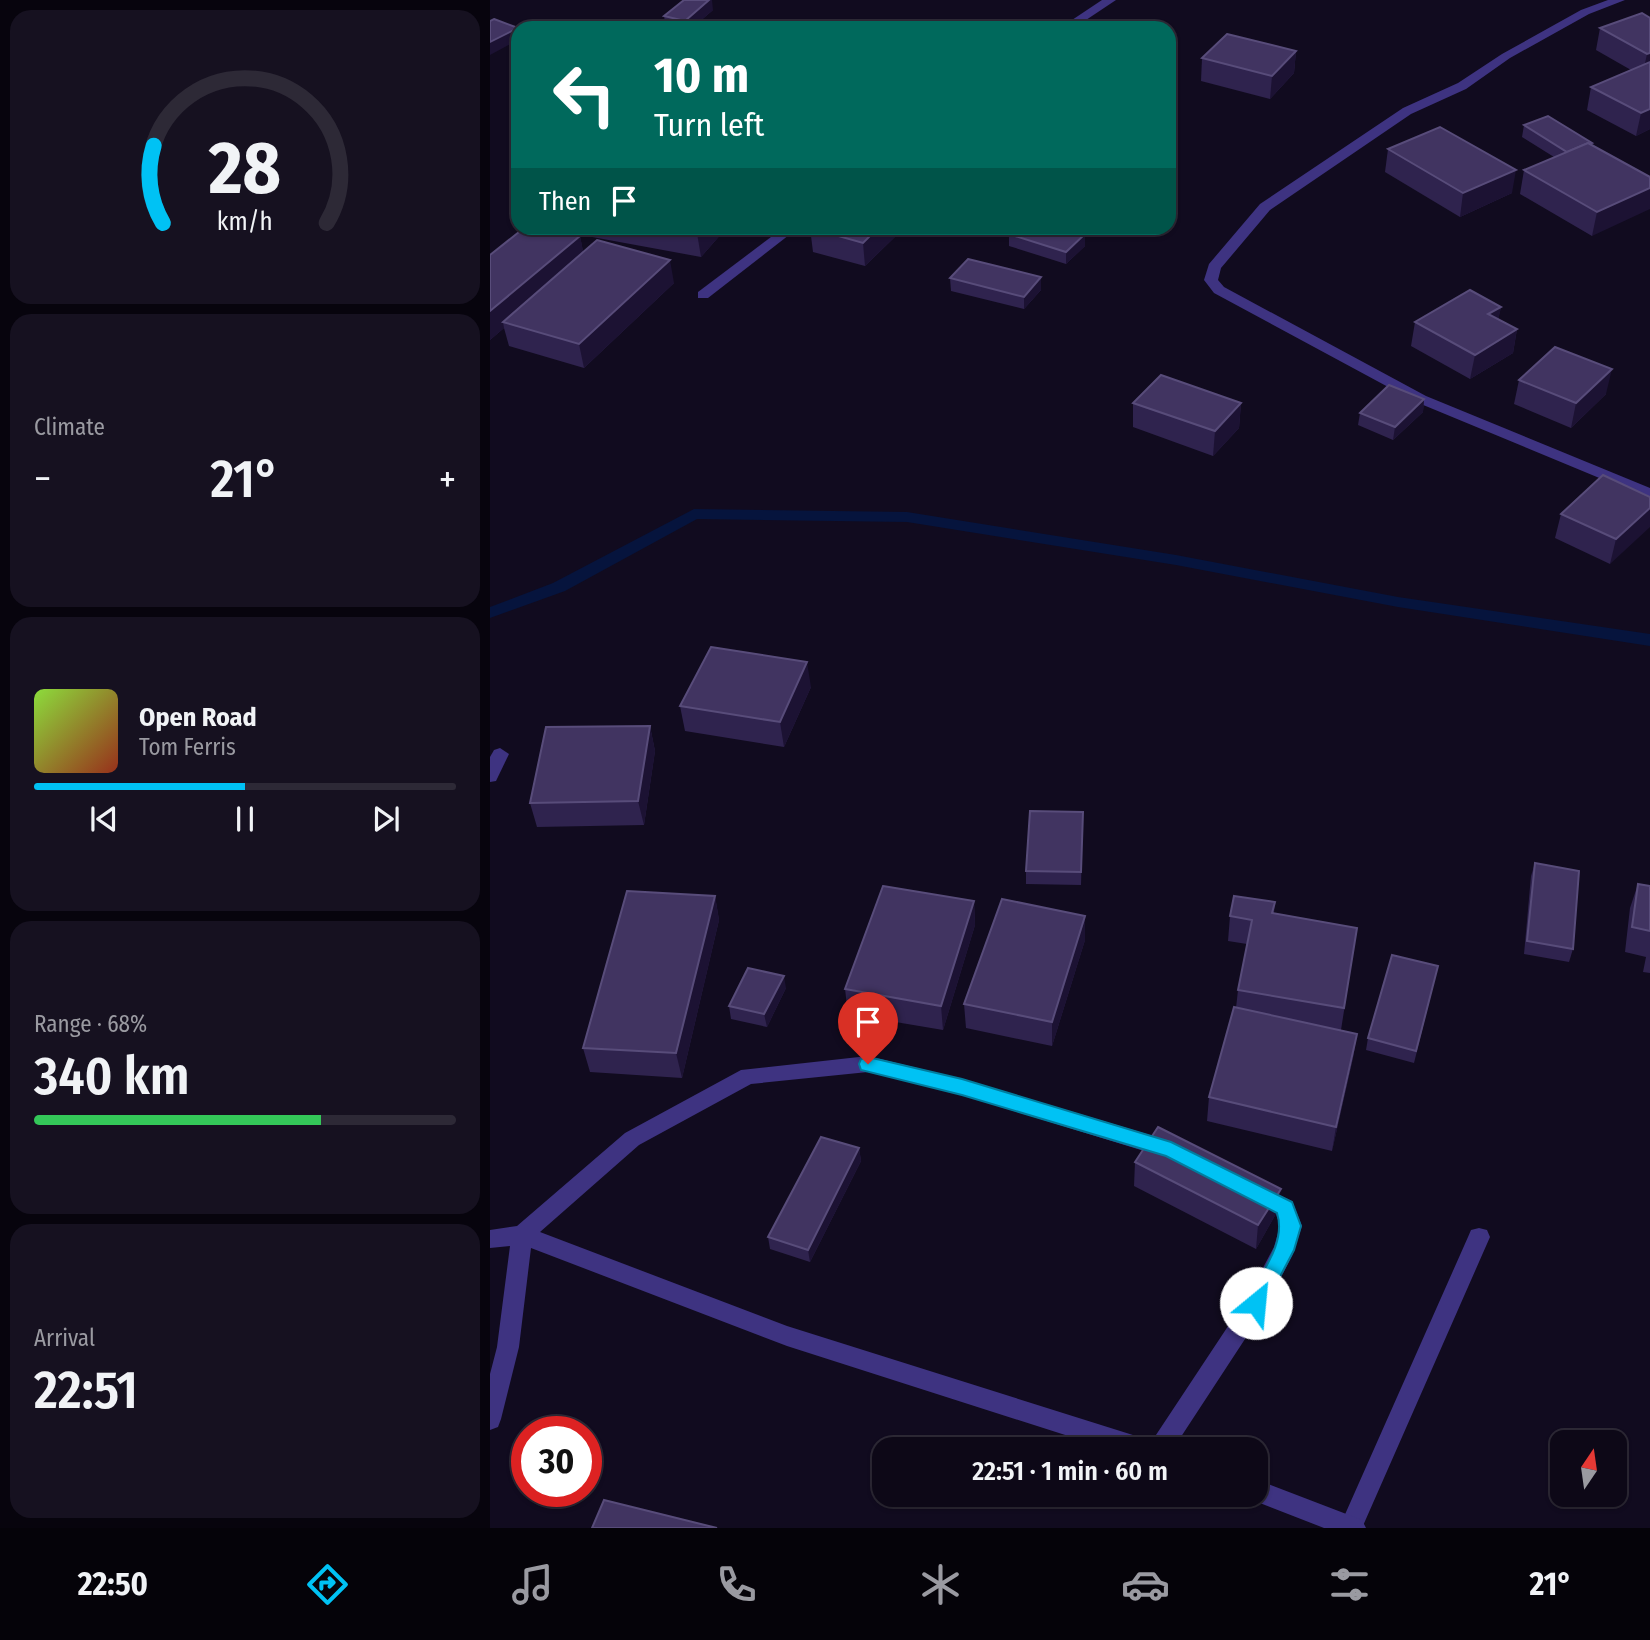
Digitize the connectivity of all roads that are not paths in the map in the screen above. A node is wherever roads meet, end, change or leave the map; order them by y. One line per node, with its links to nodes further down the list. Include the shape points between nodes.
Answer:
1 (1110, 0): 3 (street)
2 (1619, 0): 6 (street, via 1585,12 1462,86 1407,111 1265,207 1214,267 1211,280 1219,289 1421,399)
3 (1077, 21)
4 (782, 235): 5 (street)
5 (703, 295)
6 (1650, 494)
7 (500, 754): 8 (street)
8 (490, 776)
9 (1194, 1161): 11 (street, via 962,1087 868,1064 748,1076 632,1139)
10 (1240, 1184): 16 (street, via 1285,1208 1291,1226 1284,1250 1256,1303)
11 (522, 1235): 13 (street); 14 (street, via 508,1347); 15 (street, via 787,1336)
12 (1479, 1237): 18 (street)
13 (490, 1239)
14 (490, 1419)
15 (1106, 1437)
16 (1168, 1437)
17 (1268, 1495): 18 (street)
18 (1352, 1527)

